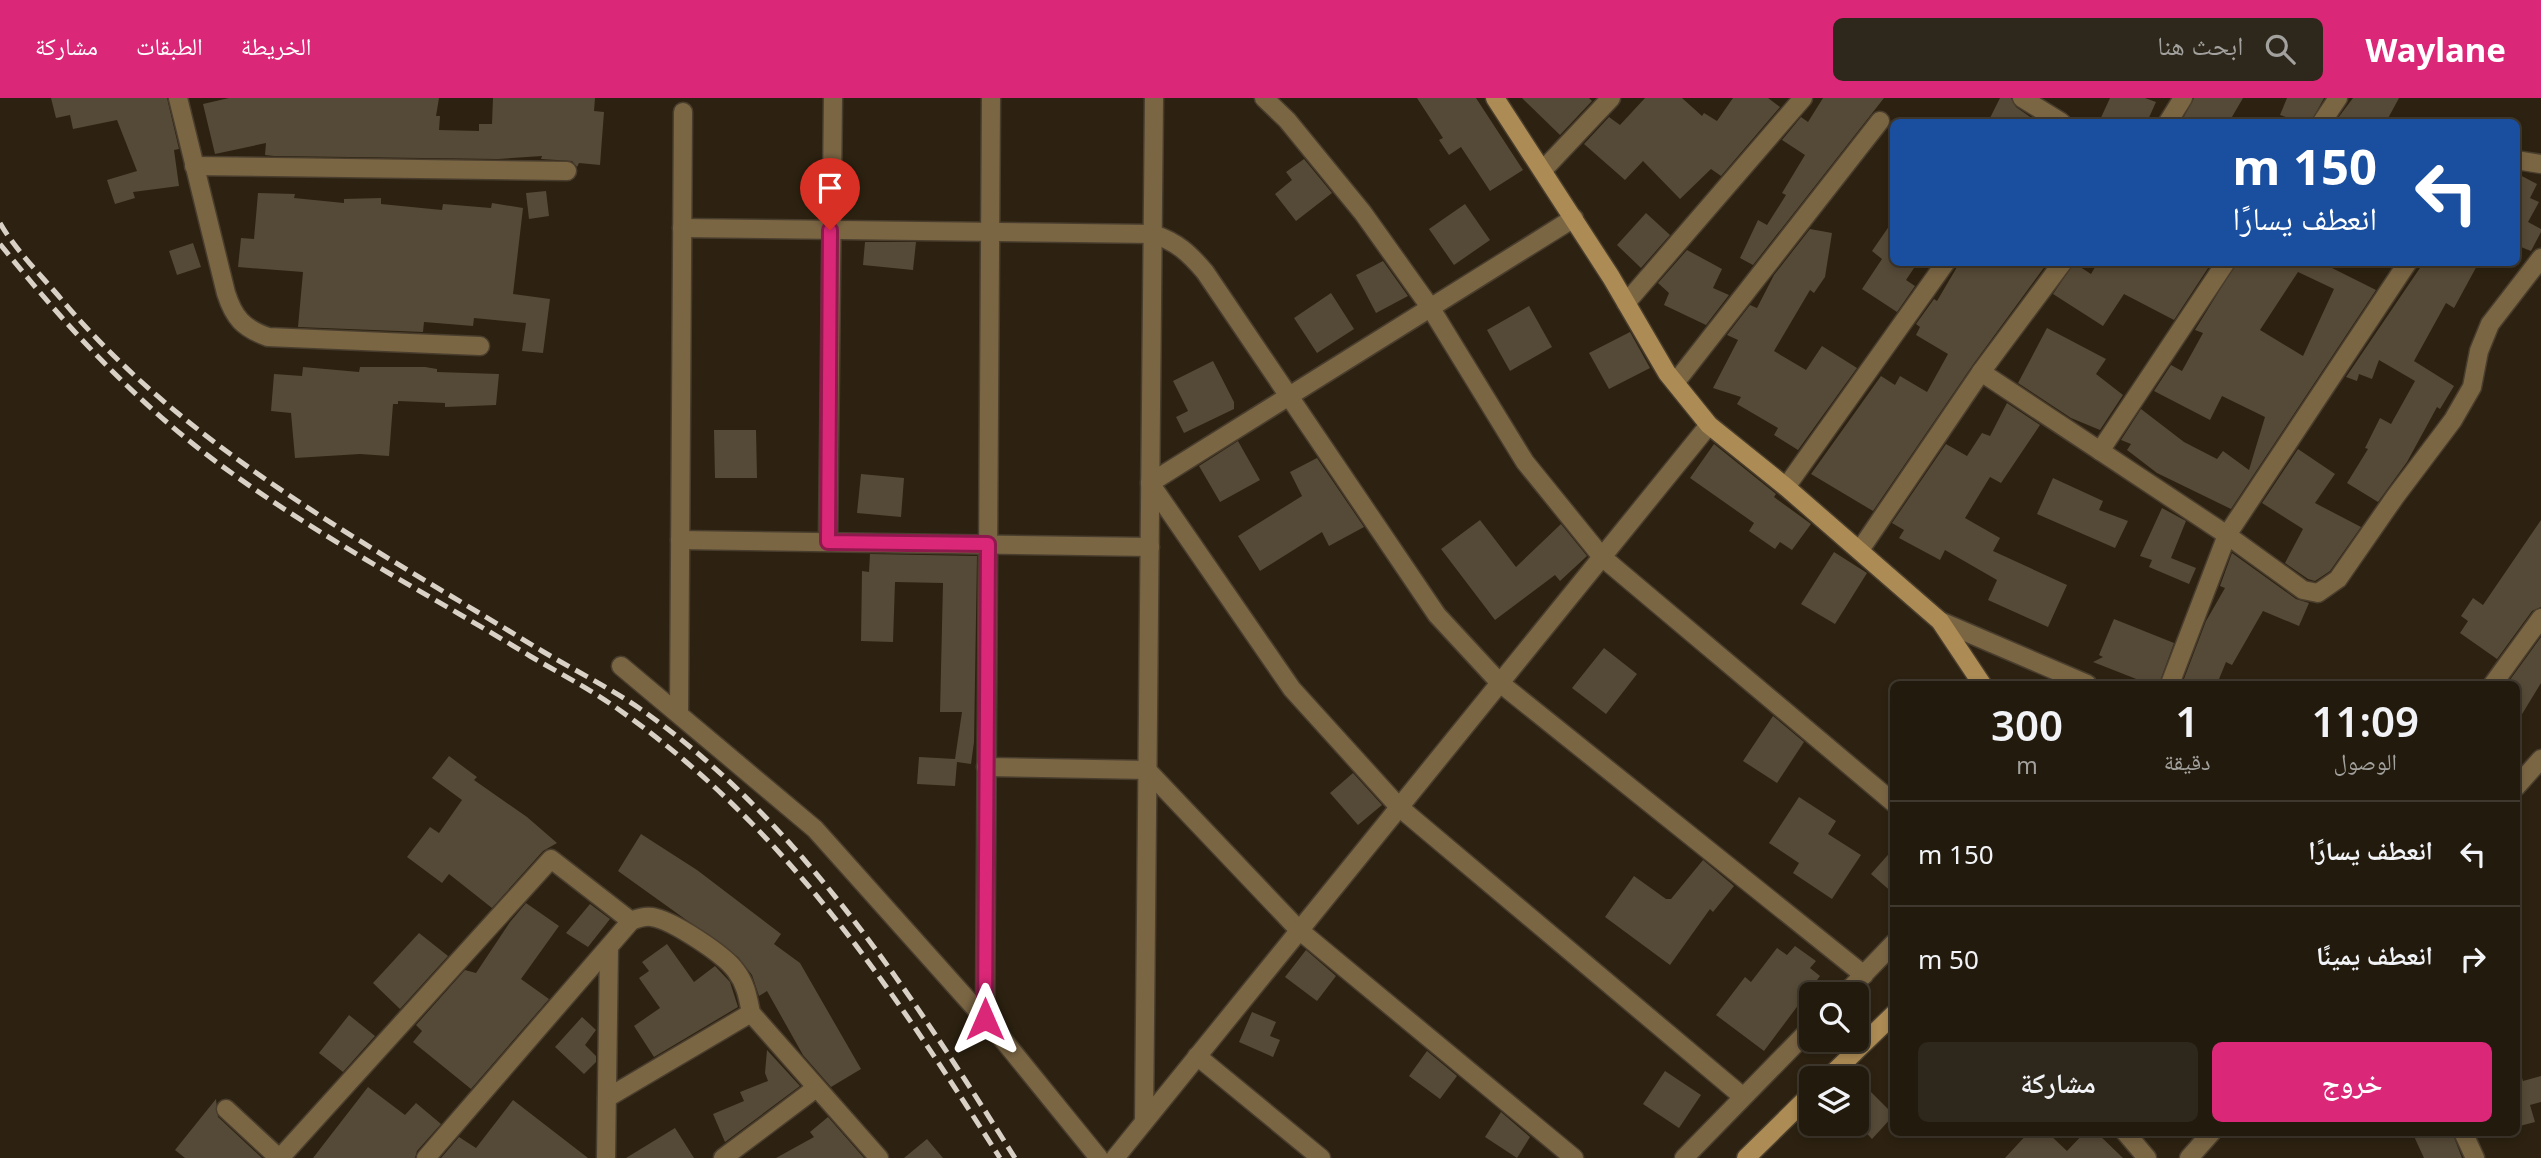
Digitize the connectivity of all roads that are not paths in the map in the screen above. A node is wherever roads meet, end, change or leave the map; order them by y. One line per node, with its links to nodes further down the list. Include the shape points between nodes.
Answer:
1 (178, 98): 19 (street)
2 (833, 98): 24 (street)
3 (991, 98): 25 (street)
4 (1154, 98): 26 (street)
5 (1264, 98): 33 (street, via 1363,213)
6 (1495, 98): 20 (street)
7 (1611, 98): 20 (street)
8 (1803, 98): 32 (street)
9 (2022, 98): 13 (street)
10 (2183, 98): 14 (street)
11 (2338, 98): 15 (street)
12 (683, 113): 23 (street)
13 (2050, 119)
14 (2170, 119)
15 (2324, 119)
16 (1880, 121): 36 (street)
17 (2520, 161): 18 (street)
18 (2541, 164)
19 (194, 166): 21 (street); 34 (street, via 234,317 251,331 268,337)
20 (1543, 170): 22 (street)
21 (567, 172)
22 (1574, 218): 32 (street); 33 (street)
23 (682, 228): 24 (street); 43 (street)
24 (830, 230): 25 (street); 44 (street)
25 (990, 232): 26 (street); 45 (street)
26 (1153, 234): 37 (street, via 1188,251); 40 (street)
27 (2541, 258): 42 (street, via 2490,324 2463,405 2328,589 2318,593 2303,590)
28 (1943, 266): 41 (street)
29 (2060, 266): 35 (street)
30 (2223, 266): 39 (street)
31 (2405, 266): 42 (street)
32 (1626, 303): 36 (street)
33 (1430, 307): 37 (street); 48 (street, via 1525,462)
34 (480, 346)
35 (1981, 372): 39 (street); 47 (street)
36 (1675, 383): 38 (street)
37 (1288, 396): 40 (street); 56 (street, via 1437,615)
38 (1709, 425): 41 (street); 48 (street)
39 (2100, 452): 42 (street)
40 (1150, 483): 46 (street); 63 (street, via 1292,688)
41 (1786, 487): 47 (street)
42 (2227, 535): 54 (street)
43 (680, 540): 44 (street); 57 (street)
44 (828, 542): 45 (street)
45 (988, 544): 46 (street); 59 (street)
46 (1150, 547): 60 (street)
47 (1860, 550): 50 (street)
48 (1602, 557): 56 (street); 62 (street)
49 (2541, 618): 55 (street)
50 (1940, 621): 52 (street); 53 (street)
51 (621, 666): 57 (street)
52 (1980, 681)
53 (2080, 681)
54 (2171, 681)
55 (2495, 681)
56 (1500, 683): 63 (street); 68 (street)
57 (679, 713): 72 (street, via 815,829)
58 (2541, 759): 61 (street)
59 (986, 767): 60 (street); 72 (street)
60 (1147, 770): 65 (street); 81 (street)
61 (2520, 783)
62 (1890, 800)
63 (1399, 807): 65 (street); 77 (street)
64 (631, 921): 66 (street); 70 (street, via 651,916 714,952 735,970 746,988); 85 (street, via 551,859)
65 (1299, 930): 74 (street); 93 (street)
66 (609, 947): 78 (street); 86 (street)
67 (1890, 947): 68 (street)
68 (1864, 975): 69 (street)
69 (1857, 982)
70 (751, 1013): 76 (street); 78 (street)
71 (1890, 1018): 75 (street)
72 (985, 1019): 90 (street)
73 (1799, 1040): 77 (street)
74 (1197, 1056): 81 (street); 92 (street)
75 (1840, 1066)
76 (816, 1088): 88 (street); 89 (street)
77 (1742, 1096): 94 (street)
78 (607, 1098): 87 (street)
79 (1799, 1106): 95 (street)
80 (226, 1109): 85 (street)
81 (1144, 1122): 91 (street)
82 (2128, 1136): 96 (street)
83 (2208, 1136): 97 (street)
84 (2465, 1136): 98 (street)
85 (280, 1158)
86 (426, 1158)
87 (606, 1158)
88 (723, 1158)
89 (879, 1158)
90 (1099, 1158)
91 (1115, 1158)
92 (1321, 1158)
93 (1574, 1158)
94 (1684, 1158)
95 (1746, 1158)
96 (2147, 1158)
97 (2189, 1158)
98 (2475, 1158)

